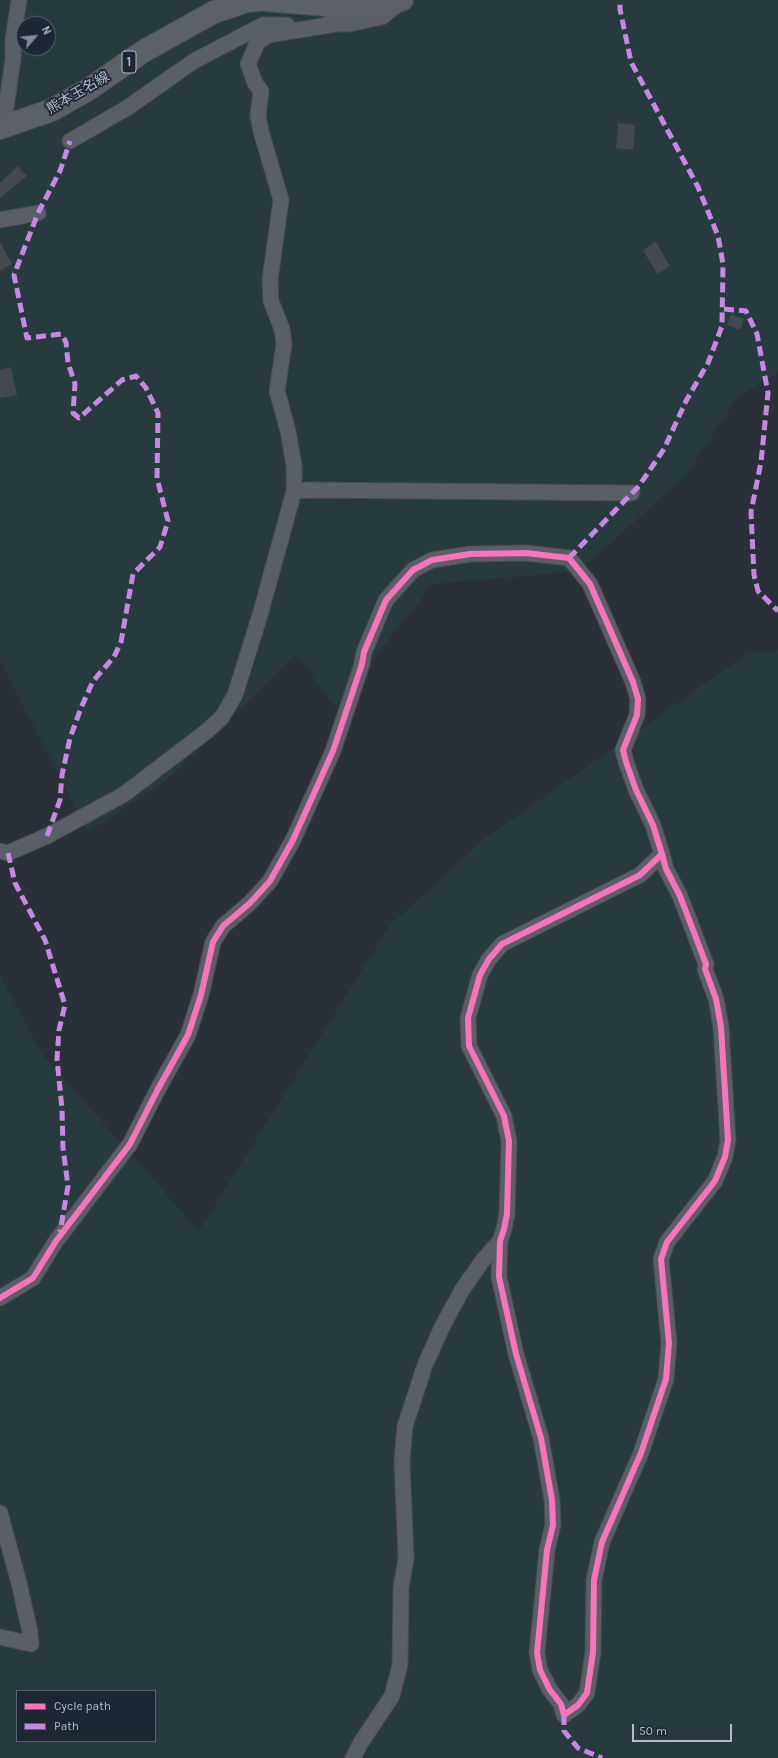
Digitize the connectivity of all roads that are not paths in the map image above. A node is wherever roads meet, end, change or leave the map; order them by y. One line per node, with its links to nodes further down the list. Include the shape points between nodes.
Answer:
1 (18, 0): 7 (street, via 6,108)
2 (260, 0): 8 (main road, 熊本玉名線 / 1, via 247,1 214,12 144,51 89,90 52,110)
3 (265, 0): 4 (main road, via 362,8)
4 (402, 0)
5 (407, 0): 6 (street, via 382,17)
6 (336, 24): 9 (street, via 263,25 194,61 127,108); 12 (street, via 268,35 257,43 248,64 255,83 261,90 258,116 281,200 270,280 271,301 282,329 284,344 277,391 294,466)
7 (0, 118)
8 (0, 128)
9 (70, 141)
10 (38, 213): 11 (street)
11 (0, 220)
12 (294, 491): 13 (street); 14 (street, via 235,695 222,717 123,795 47,836 8,853)
13 (632, 493)
14 (0, 851)
15 (662, 854): 16 (street, via 640,875 502,944 480,975 468,1018 469,1046 504,1116 509,1141 506,1214); 16 (street, via 706,964 716,999 721,1027 728,1140 725,1157 715,1181 667,1242 661,1259 669,1343 666,1379 641,1453 602,1542 594,1580 593,1652 587,1694 564,1716 561,1704 550,1690 540,1670 537,1653 547,1550 553,1525 552,1500 541,1438 516,1354 499,1277); 17 (street, via 623,750 638,715 638,700 633,682 590,584 569,558 526,553 470,554 432,560 413,570 386,600 364,652 333,751 293,840 270,881 250,903 223,926 213,942 201,995 188,1035 130,1144 56,1241 32,1278)
16 (500, 1241): 20 (street, via 462,1290 442,1327 425,1365 405,1426 402,1461 406,1558 401,1588 400,1665 392,1696)
17 (0, 1298)
18 (0, 1513): 19 (street, via 20,1583 31,1644)
19 (0, 1637)
20 (353, 1758)

